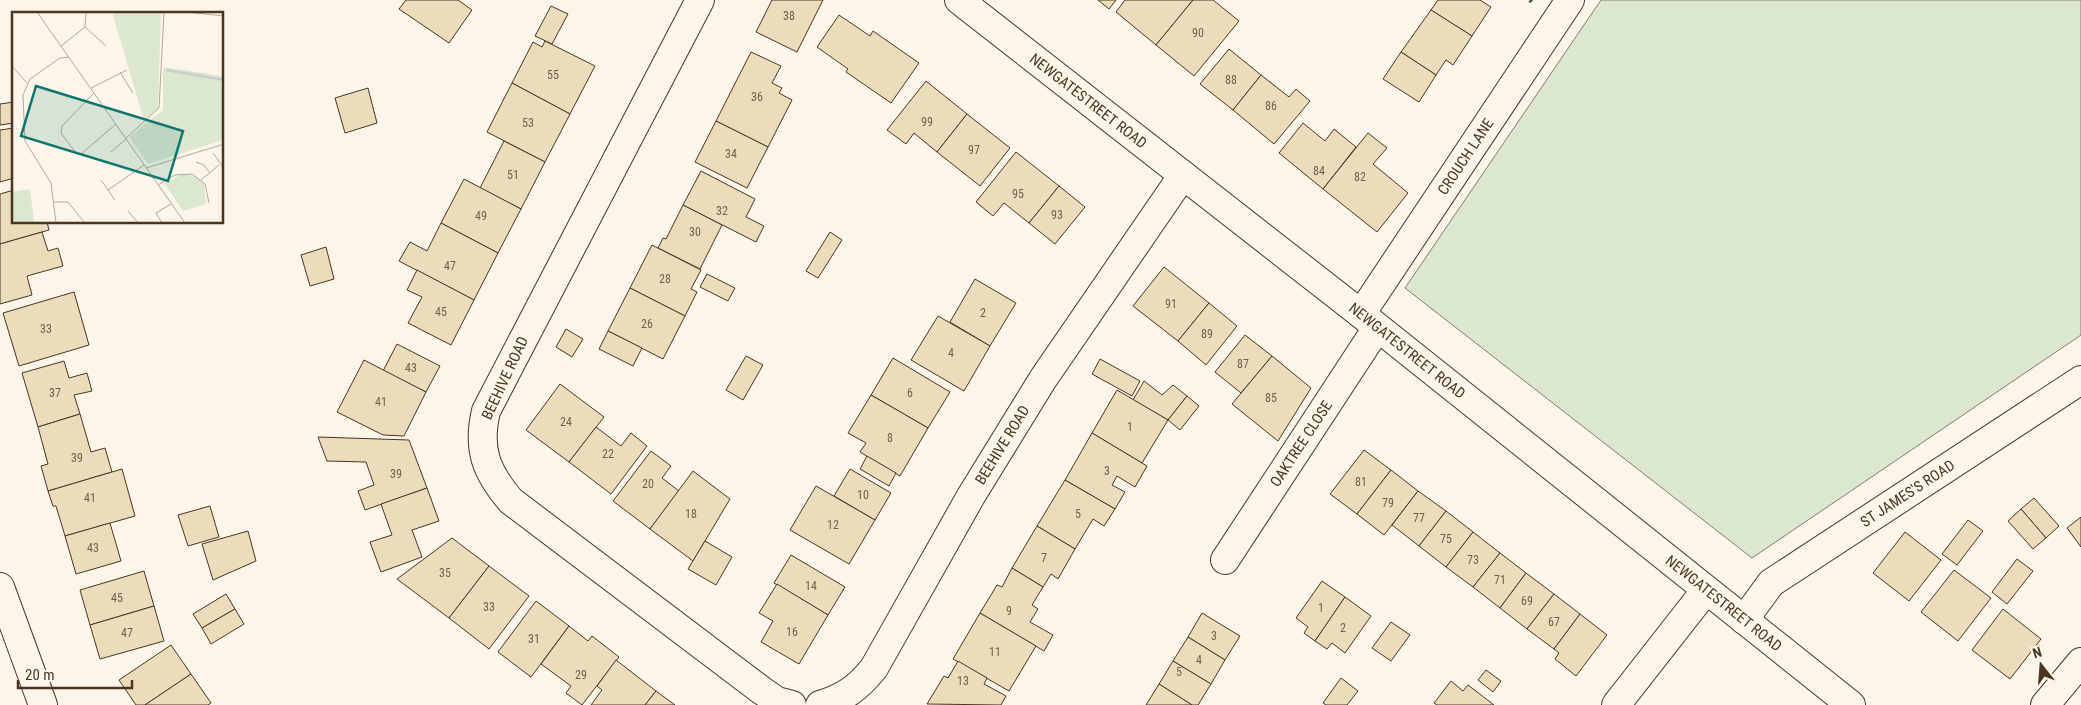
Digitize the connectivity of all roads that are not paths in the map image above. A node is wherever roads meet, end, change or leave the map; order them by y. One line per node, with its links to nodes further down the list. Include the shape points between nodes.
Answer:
1 (700, 0): 13 (street, BEEHIVE ROAD, via 486,411 482,429 483,452 496,483 511,501 761,690 777,701)
2 (959, 0): 4 (street, NEWGATESTREET ROAD)
3 (1570, 0): 5 (street, CROUCH LANE)
4 (1183, 175): 5 (street, NEWGATESTREET ROAD); 14 (street, BEEHIVE ROAD, via 1043,379 971,496 874,668 851,693)
5 (1369, 321): 7 (street, OAKTREE CLOSE); 8 (street, NEWGATESTREET ROAD)
6 (2081, 380): 10 (street, ST JAMES'S ROAD, via 1771,583)
7 (1225, 560)
8 (1706, 590): 10 (street, NEWGATESTREET ROAD); 15 (street)
9 (2, 604): 12 (street)
10 (1744, 620): 16 (street, NEWGATESTREET ROAD)
11 (2081, 662): 17 (street)
12 (43, 705)
13 (792, 705)
14 (820, 705)
15 (1616, 705)
16 (1851, 705)
17 (2045, 705)

